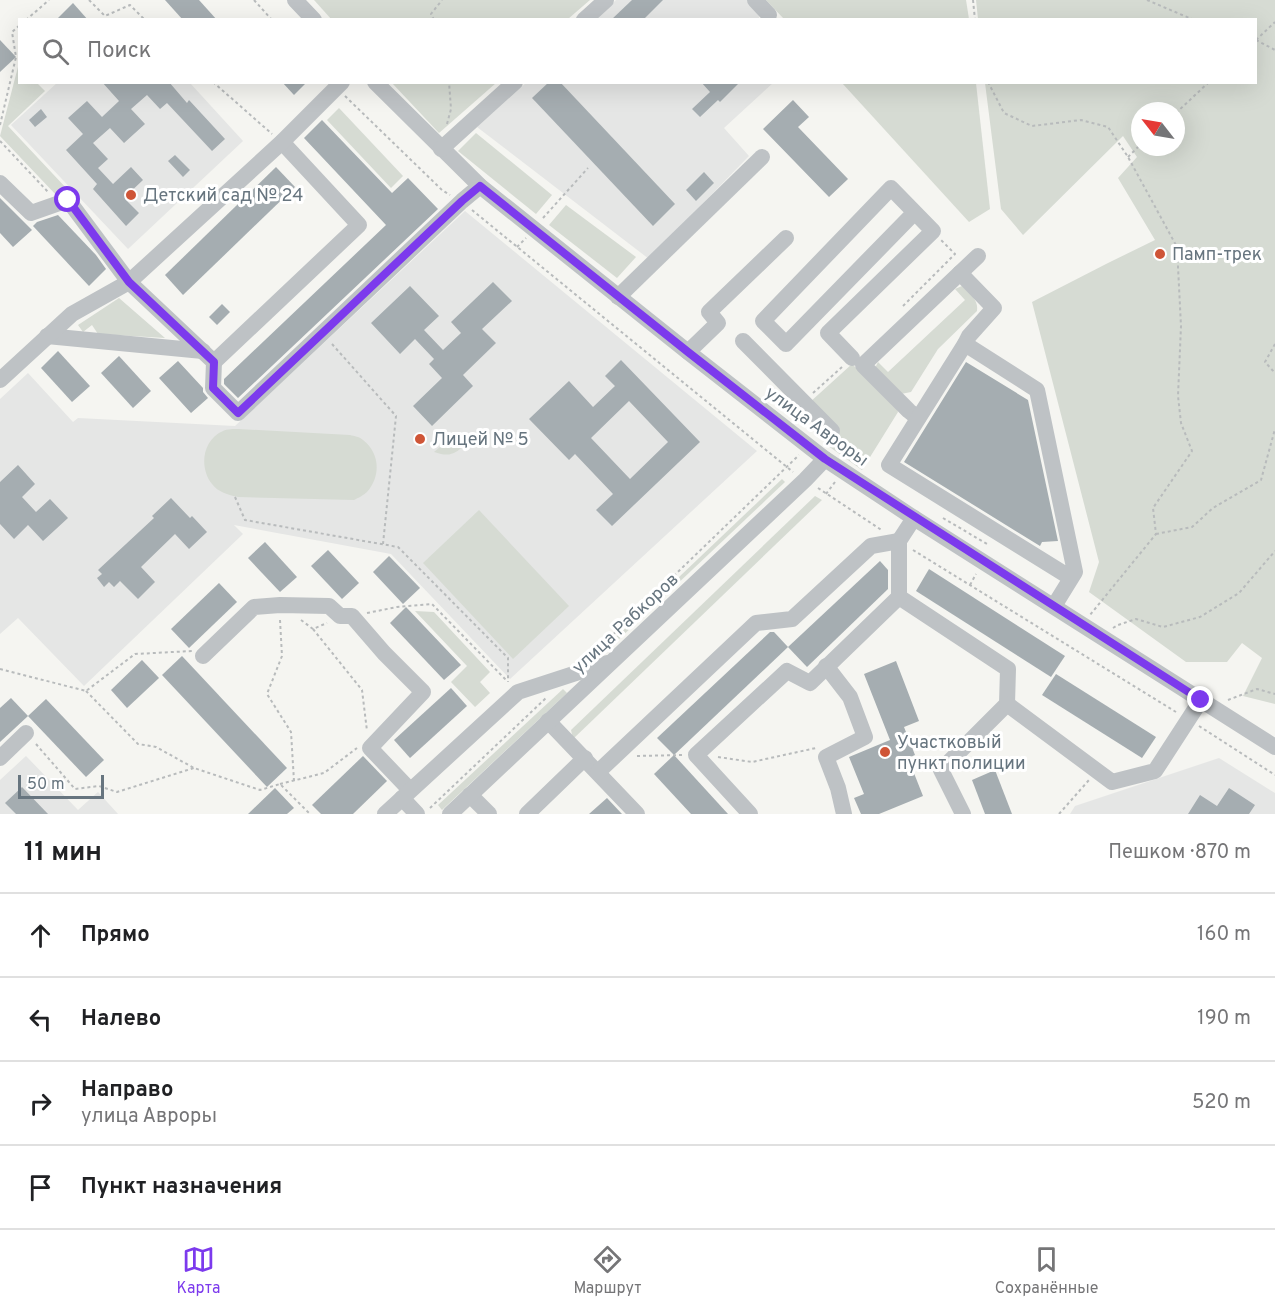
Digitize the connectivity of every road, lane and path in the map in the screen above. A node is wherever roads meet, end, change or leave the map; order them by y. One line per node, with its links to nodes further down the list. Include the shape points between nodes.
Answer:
1 (49, 0): 11 (path)
2 (89, 0): 12 (path, via 105,16 130,5)
3 (254, 0): 13 (path)
4 (295, 0): 14 (street)
5 (442, 0): 15 (path, via 431,14)
6 (606, 0): 16 (street)
7 (755, 0): 10 (street)
8 (973, 0): 17 (path)
9 (1147, 0): 18 (path)
10 (769, 15)
11 (28, 18)
12 (143, 18)
13 (270, 18)
14 (312, 18)
15 (433, 18)
16 (586, 18)
17 (975, 18)
18 (1189, 18)
19 (1275, 22): 21 (path)
20 (18, 27): 32 (path, via 12,32 16,57)
21 (1257, 39)
22 (1257, 41): 23 (path)
23 (1275, 50)
24 (215, 84): 34 (path)
25 (377, 84): 35 (street, улица Авроры)
26 (449, 84): 35 (path, via 451,109)
27 (513, 84): 35 (street)
28 (989, 84): 37 (path, via 1004,113 1032,126 1081,120 1108,127)
29 (1207, 84): 31 (path)
30 (339, 85): 34 (street); 42 (path, via 442,190)
31 (1185, 105)
32 (0, 125)
33 (0, 141): 43 (path)
34 (282, 142): 51 (street); 60 (street, via 359,225)
35 (441, 149): 41 (street, улица Авроры)
36 (1131, 154): 37 (path)
37 (1128, 156): 74 (path, via 1177,247 1181,326 1178,396 1181,423 1192,451 1153,508)
38 (762, 157): 52 (street)
39 (588, 168): 45 (path)
40 (0, 183): 43 (street, via 31,213)
41 (480, 186): 42 (street); 45 (street, улица Авроры)
42 (462, 201): 48 (path); 54 (street)
43 (59, 204): 51 (street, via 68,200)
44 (914, 213): 44 (street, via 786,344 763,321 891,188); 46 (street)
45 (533, 229): 48 (path); 52 (street, улица Авроры)
46 (933, 231): 53 (path, via 955,254); 61 (street, via 828,333)
47 (786, 238): 59 (street, via 709,312 718,323)
48 (517, 247): 70 (path)
49 (978, 256): 50 (street)
50 (960, 273): 57 (street, via 994,308); 65 (street, via 863,365)
51 (129, 282): 55 (street, via 72,314); 60 (street)
52 (618, 297): 59 (street, улица Авроры)
53 (899, 310)
54 (322, 333): 60 (street, via 238,413 213,388); 76 (path, via 396,416)
55 (47, 336): 60 (street); 63 (street)
56 (743, 341): 64 (street)
57 (965, 344): 65 (street); 78 (street, via 1037,390 1075,572)
58 (1275, 344): 62 (path, via 1265,362)
59 (688, 352): 68 (street, улица Авроры)
60 (208, 356)
61 (852, 358): 64 (path)
62 (1275, 373)
63 (1, 376)
64 (803, 402): 67 (street)
65 (918, 418): 78 (street, via 889,465)
66 (1275, 429): 74 (path, via 1261,480 1213,508 1192,527)
67 (832, 431)
68 (808, 445): 69 (street, улица Авроры); 70 (path)
69 (825, 459): 71 (street, улица Рабкоров); 73 (street, улица Авроры)
70 (786, 468): 71 (path); 86 (path)
71 (805, 480): 75 (path); 88 (street, улица Рабкоров)
72 (236, 496): 76 (path, via 245,520)
73 (914, 518): 75 (street); 81 (street, улица Авроры)
74 (1156, 534): 82 (path)
75 (899, 541): 79 (street); 98 (path); 111 (street, via 871,546 792,619 756,623)
76 (383, 544): 91 (path, via 398,547 508,658)
77 (1275, 551): 85 (path, via 1239,593 1200,617 1162,627 1136,619)
78 (1071, 578): 81 (street)
79 (899, 597): 89 (street); 97 (street, via 1008,669)
80 (280, 605): 83 (street, via 329,606); 84 (path); 87 (street, via 254,607); 113 (path, via 282,656 267,694 291,732)
81 (1054, 606): 95 (street, улица Авроры)
82 (1090, 615)
83 (346, 616): 84 (path); 91 (path, via 432,604); 101 (street, via 423,693)
84 (313, 629): 101 (path, via 362,690)
85 (1111, 629)
86 (597, 650)
87 (199, 653): 92 (path, via 135,654)
88 (613, 660): 91 (street); 99 (street, улица Рабкоров)
89 (826, 666): 104 (street, via 810,683 787,671); 126 (street, via 850,696 865,737 826,758)
90 (0, 669): 92 (path)
91 (513, 687): 115 (street)
92 (86, 692): 109 (path, via 138,744 156,747)
93 (1275, 694): 96 (path, via 1257,689)
94 (548, 697): 120 (path)
95 (1201, 700): 98 (street); 103 (street, улица Авроры)
96 (1225, 701)
97 (1007, 704): 110 (street); 127 (street, via 941,770)
98 (1188, 720): 110 (street, via 1155,771 1112,782); 112 (path)
99 (548, 721): 107 (street); 116 (street, улица Рабкоров)
100 (26, 733): 106 (street); 109 (path, via 75,789 99,786 117,792)
101 (370, 742): 113 (path, via 324,772); 115 (street, via 370,748)
102 (822, 747): 108 (path, via 752,762)
103 (1275, 747)
104 (696, 755): 105 (path); 125 (street)
105 (627, 756)
106 (0, 758)
107 (585, 758): 111 (street); 123 (street)
108 (718, 758)
109 (194, 768): 114 (path, via 260,790)
110 (1097, 771): 128 (path)
111 (598, 772): 124 (street)
112 (1275, 775)
113 (294, 781): 114 (path)
114 (280, 784): 117 (path)
115 (406, 794): 118 (street); 119 (street)
116 (470, 795): 121 (street, улица Рабкоров); 122 (street)
117 (310, 814)
118 (385, 814)
119 (417, 814)
120 (424, 814)
121 (450, 814)
122 (489, 814)
123 (527, 814)
124 (637, 814)
125 (750, 814)
126 (844, 814)
127 (963, 814)
128 (1059, 814)

